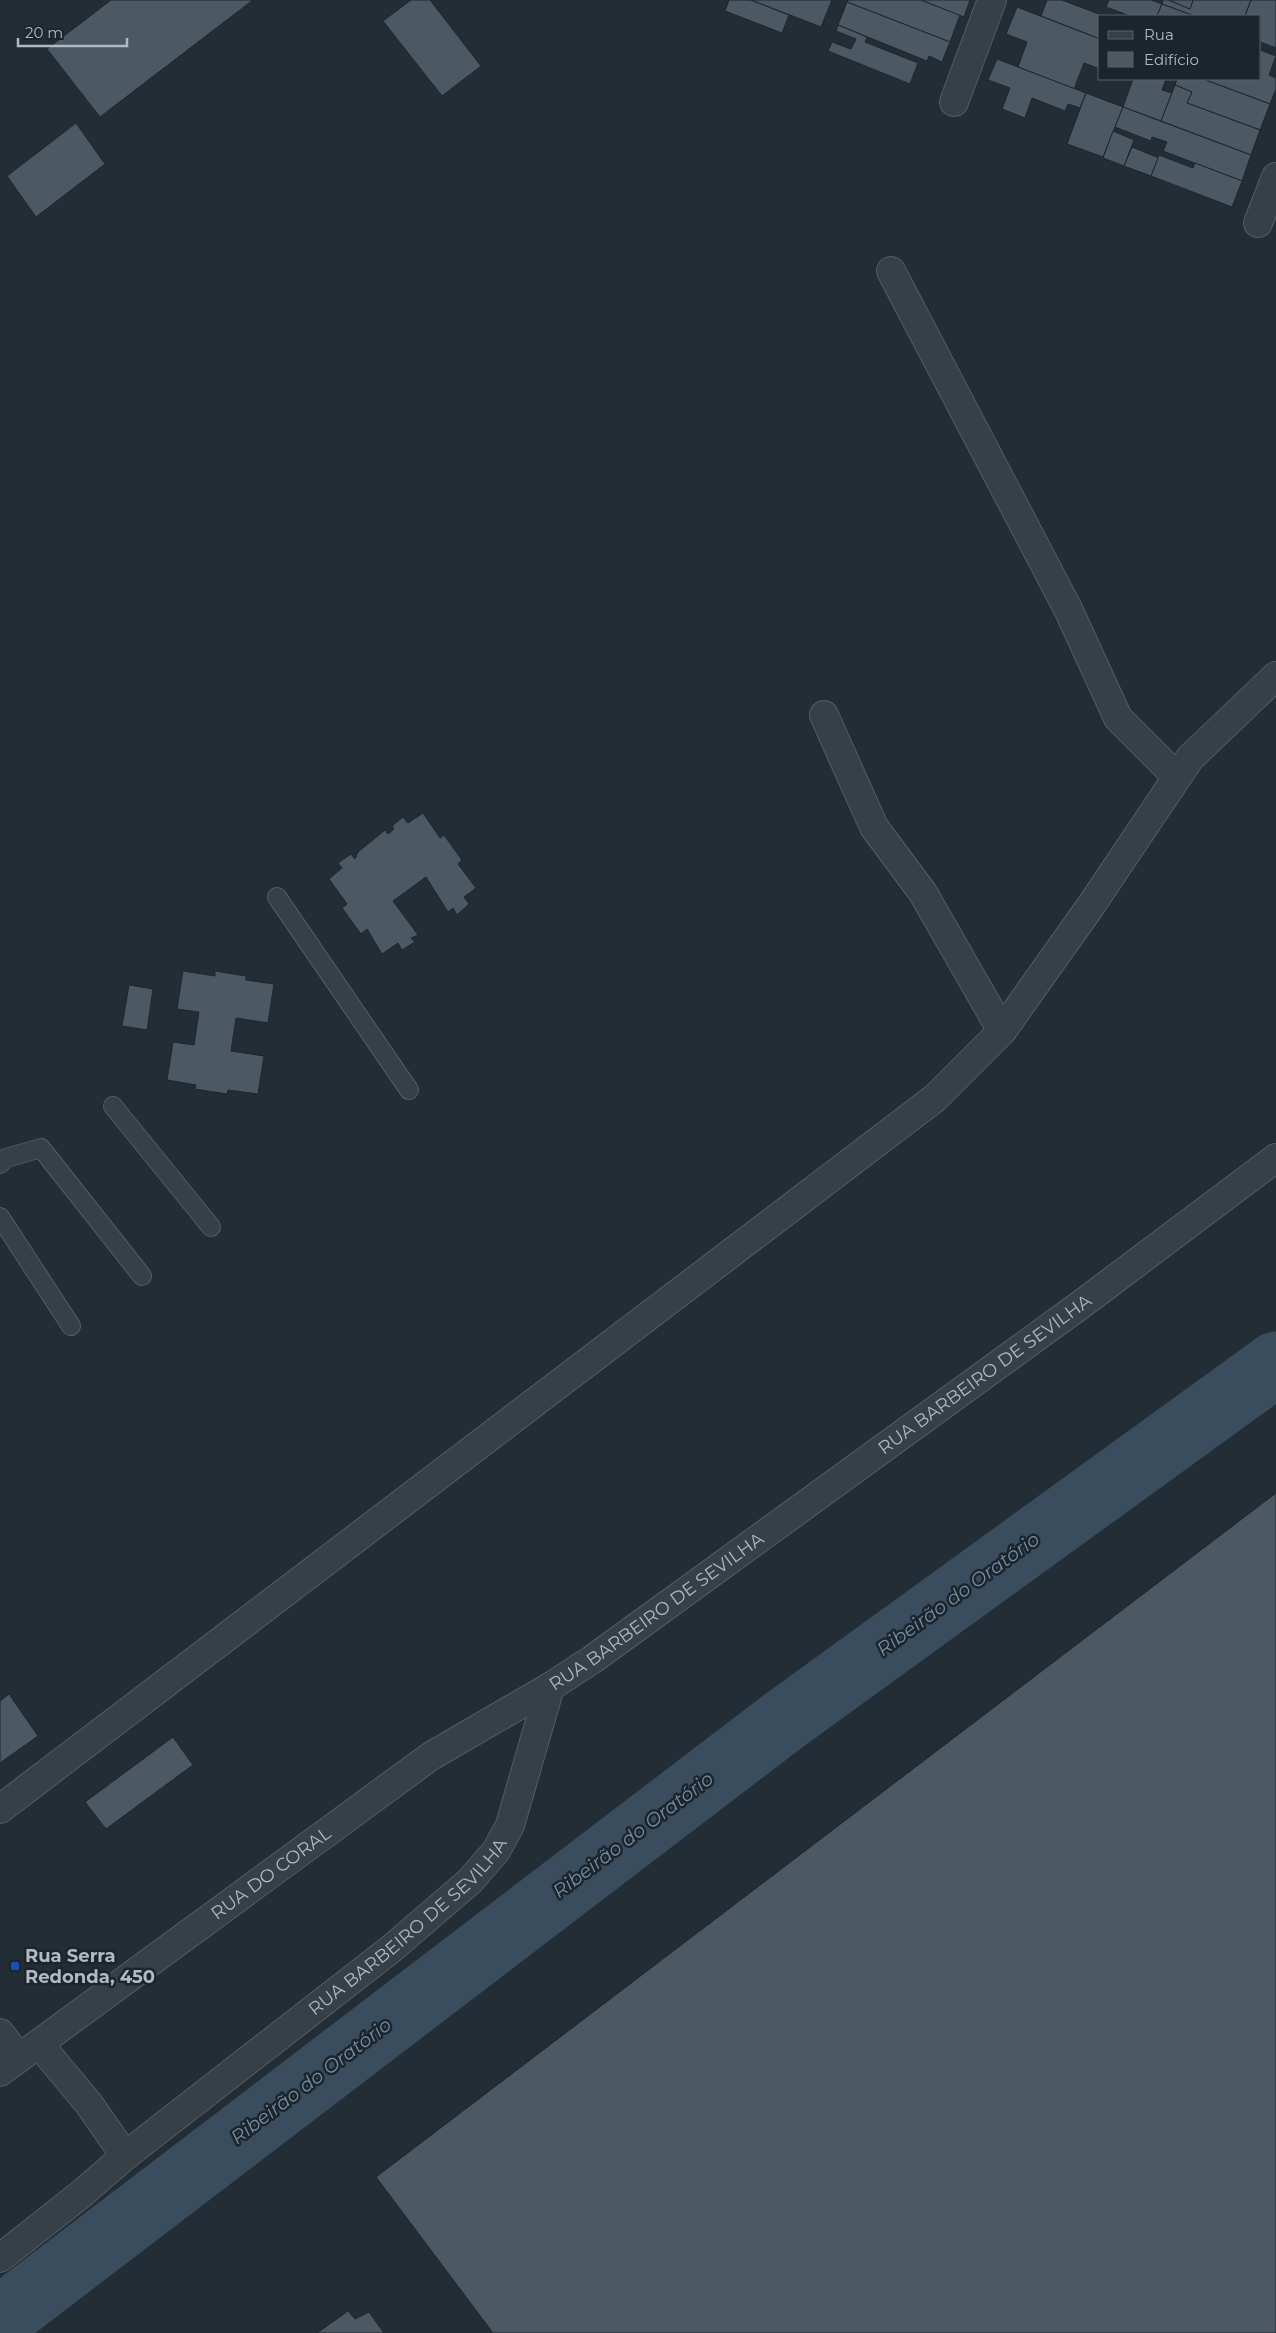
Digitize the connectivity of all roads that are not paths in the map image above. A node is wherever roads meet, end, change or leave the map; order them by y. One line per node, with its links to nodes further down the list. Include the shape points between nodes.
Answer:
1 (992, 0): 2 (street)
2 (954, 102)
3 (1276, 177): 4 (street)
4 (1258, 223)
5 (891, 272): 8 (street, via 1068,609 1118,718)
6 (1276, 676): 8 (street, via 1190,758)
7 (824, 715): 10 (street, via 874,827 923,892)
8 (1177, 777): 10 (street)
9 (277, 897): 11 (lane)
10 (1002, 1031): 20 (street, via 935,1098)
11 (409, 1090)
12 (113, 1106): 16 (lane)
13 (1276, 1158): 19 (street, RUA BARBEIRO DE SEVILHA, via 988,1373)
14 (0, 1164): 17 (lane, via 6,1158 41,1148)
15 (0, 1217): 18 (lane)
16 (211, 1226)
17 (142, 1276)
18 (70, 1326)
19 (550, 1687): 22 (street, RUA DO CORAL, via 431,1756); 23 (street, RUA BARBEIRO DE SEVILHA, via 506,1833 496,1851 470,1881 391,1949)
20 (0, 1809)
21 (0, 2033): 22 (street)
22 (19, 2058): 23 (street, via 89,2104)
23 (125, 2156): 24 (street, RUA BARBEIRO DE SEVILHA)
24 (0, 2258)

